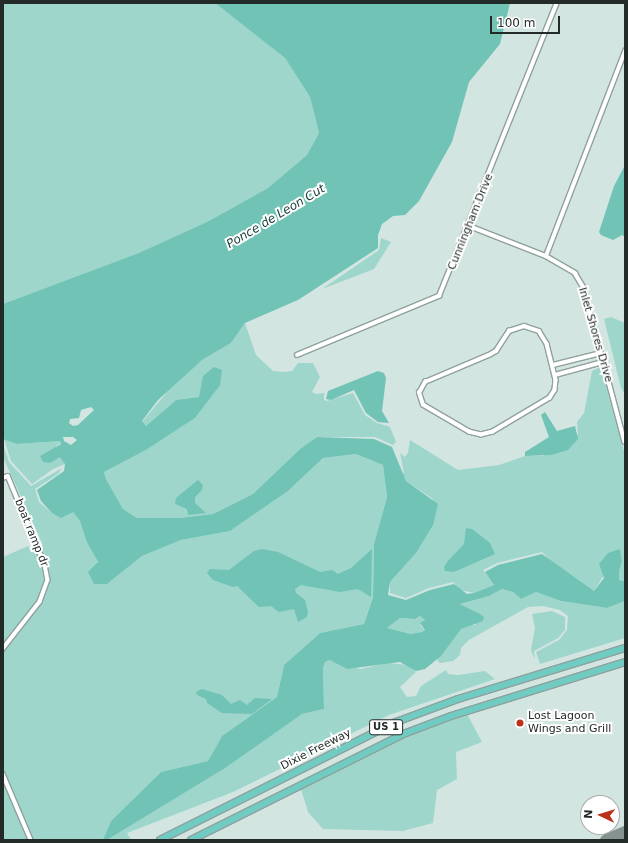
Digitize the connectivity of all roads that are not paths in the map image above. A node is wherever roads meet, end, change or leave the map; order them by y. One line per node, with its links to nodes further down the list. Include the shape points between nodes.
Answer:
1 (557, 3): 3 (street, Cunningham Drive)
2 (625, 51): 4 (street)
3 (469, 226): 4 (street, Inlet Shores Drive); 6 (street, Cunningham Drive, via 439,296)
4 (546, 256): 5 (street, Inlet Shores Drive, via 575,273 584,288)
5 (601, 353): 7 (street, Inlet Shores Drive); 8 (street)
6 (297, 355)
7 (603, 362): 9 (street); 10 (street, Inlet Shores Drive)
8 (553, 365): 9 (street); 9 (street, via 547,344 539,331 532,327 517,328 509,331 496,351 488,356 425,382 419,393 420,399 427,408 469,432 481,435 493,432 550,398 555,390)
9 (555, 375)
10 (625, 442)
11 (3, 478): 13 (street, boat ramp dr, via 8,476 45,565 48,580 40,602)
12 (625, 648): 17 (main road, Dixie Freeway / US 1, via 444,704 396,722)
13 (3, 649)
14 (625, 662): 18 (main road, US 1, via 451,716 406,733)
15 (3, 774): 16 (street)
16 (31, 840)
17 (160, 840)
18 (191, 840)

